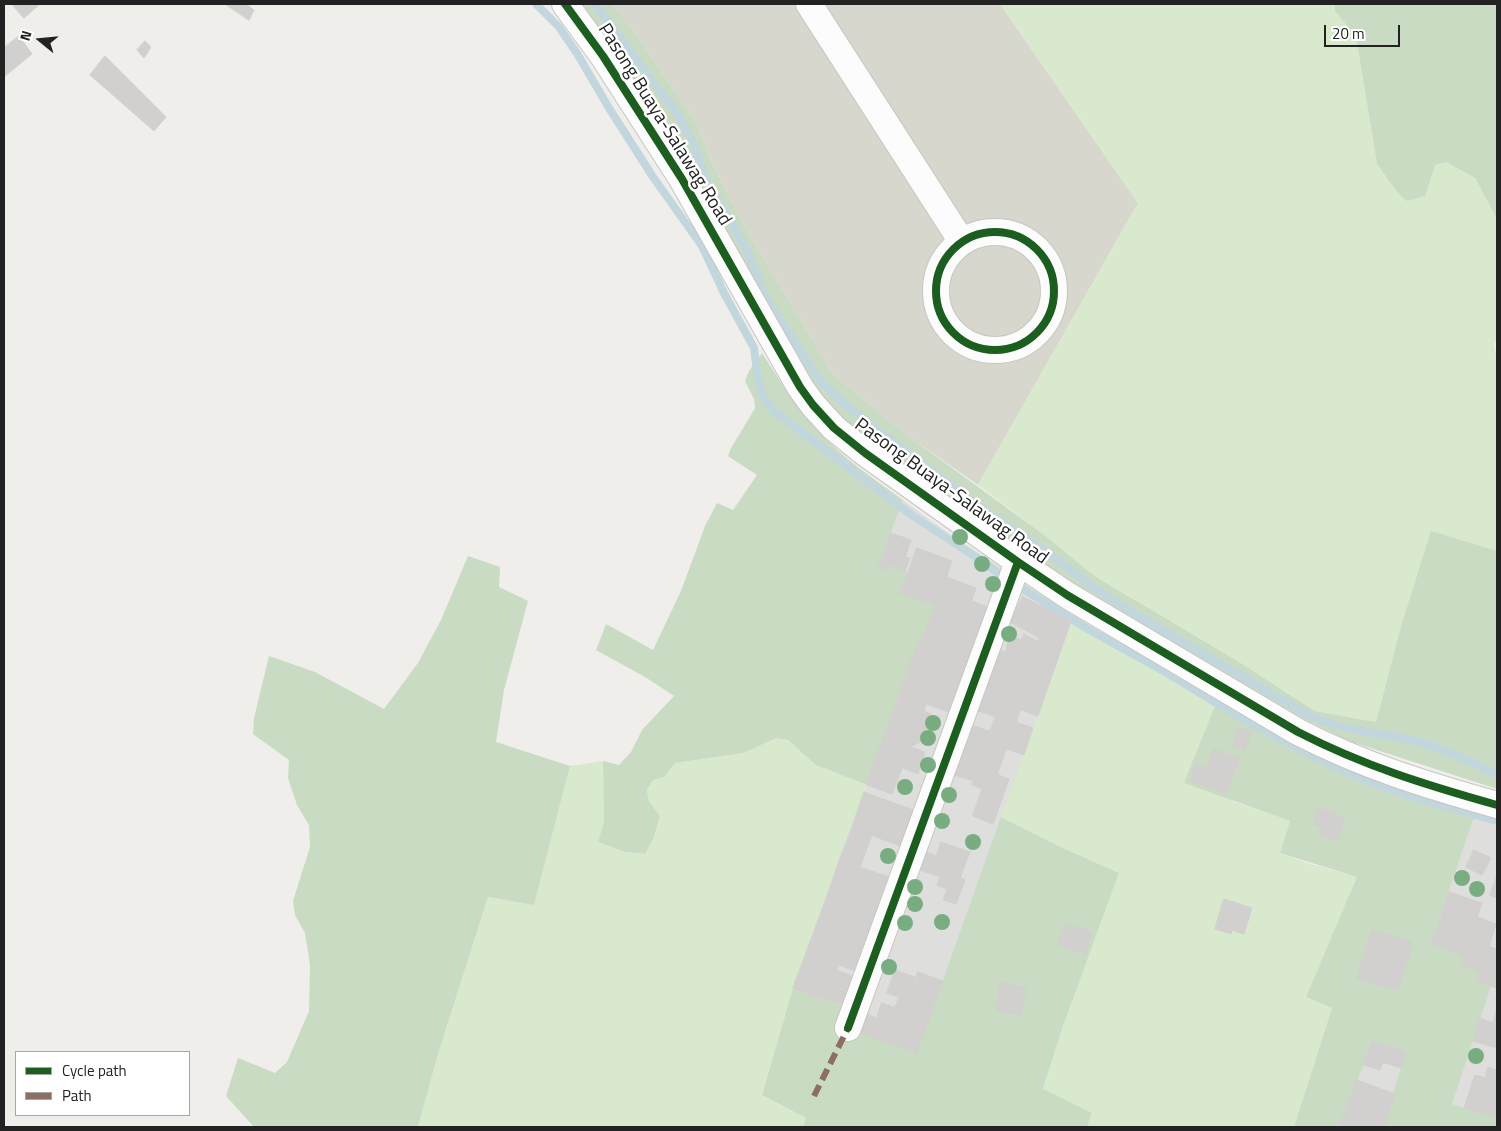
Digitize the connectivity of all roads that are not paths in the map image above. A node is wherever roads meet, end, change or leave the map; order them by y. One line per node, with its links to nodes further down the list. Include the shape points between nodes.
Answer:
1 (565, 4): 4 (street, Pasong Buaya-Salawag Road, via 603,56 682,179 813,405 834,428 865,453)
2 (809, 4): 3 (street)
3 (962, 242): 3 (street, via 980,234 999,231 1018,236 1034,246 1047,261 1054,299 1048,318 1036,334 1020,345 1001,350 982,349 949,329 940,312 936,292 939,273 948,256)
4 (1018, 562): 5 (street, Pasong Buaya-Salawag Road, via 1067,595 1298,732 1389,772); 6 (street)
5 (1497, 805)
6 (848, 1028)

